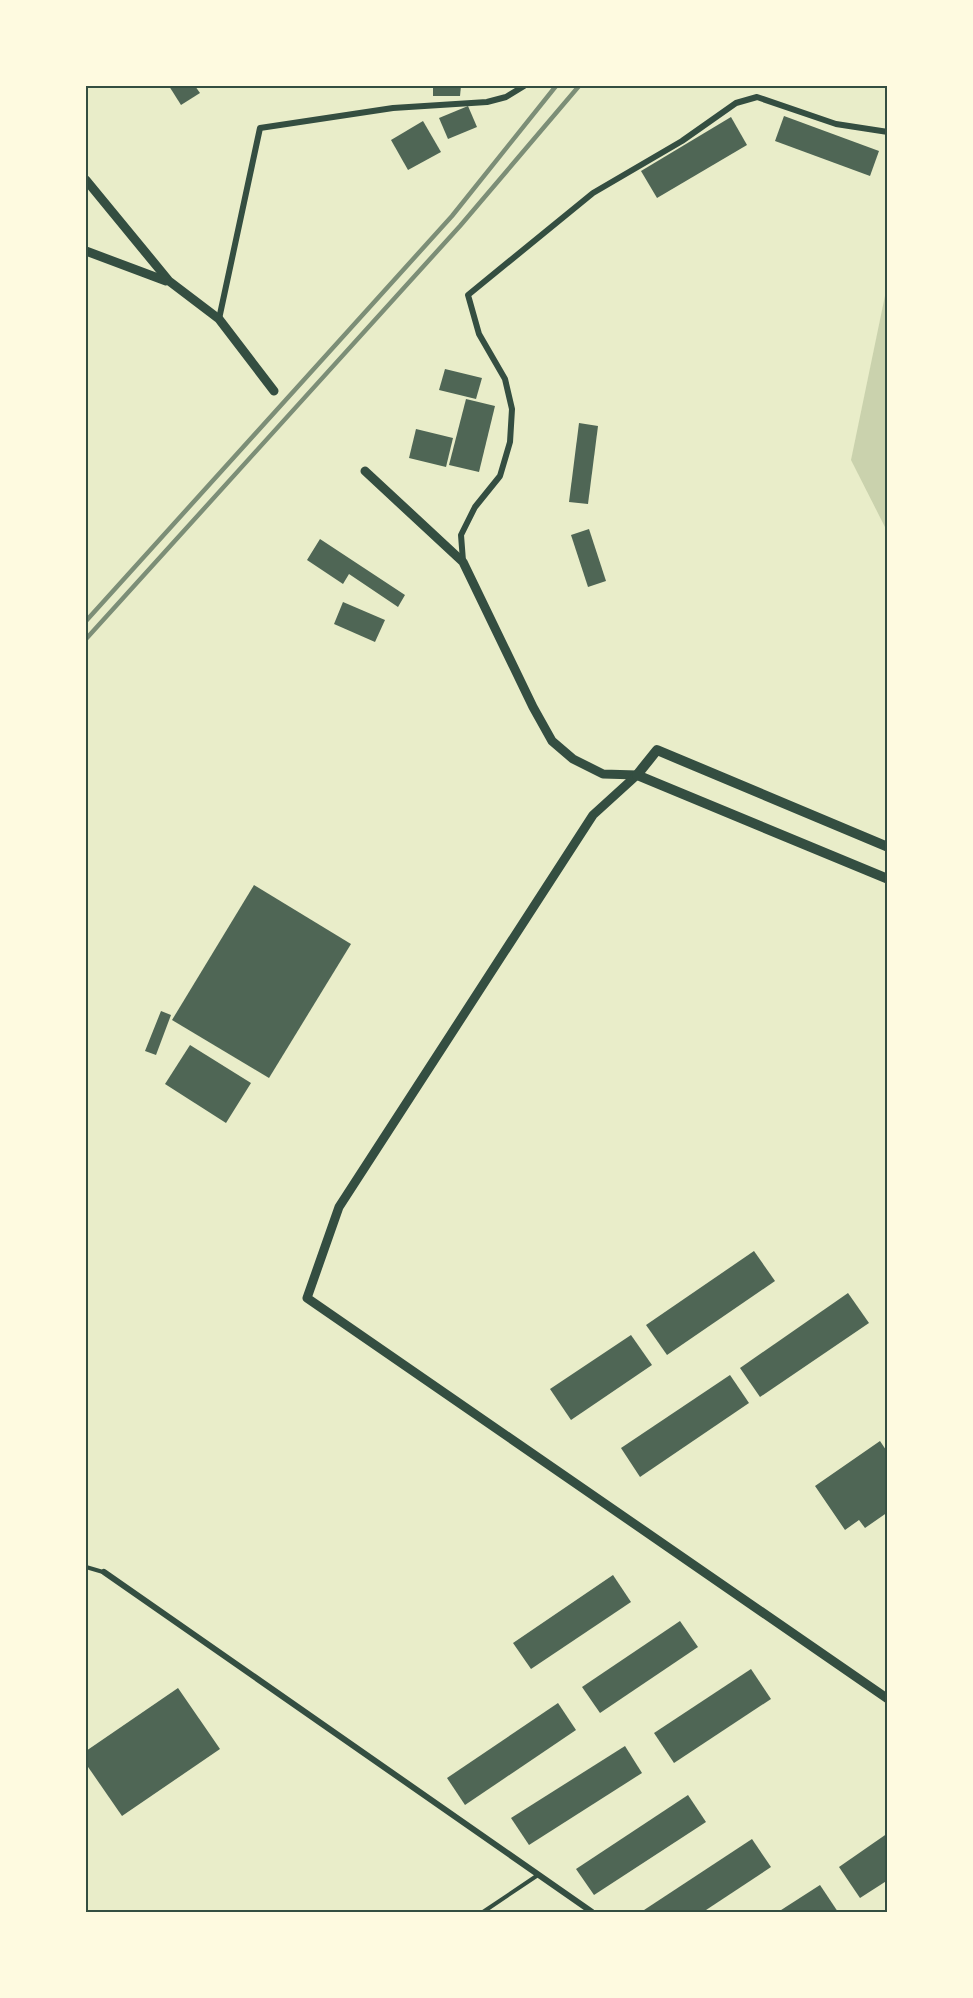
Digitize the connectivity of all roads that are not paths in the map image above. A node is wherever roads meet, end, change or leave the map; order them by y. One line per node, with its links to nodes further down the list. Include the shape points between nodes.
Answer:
1 (524, 86): 6 (street, via 487,102 393,108 260,128)
2 (888, 132): 9 (street, via 836,124 757,97 736,103 682,141 593,193 468,295 479,334 505,379 512,409 510,442 500,476 475,507 461,535)
3 (86, 180): 5 (street)
4 (86, 251): 5 (street)
5 (169, 281): 6 (street)
6 (219, 319): 7 (street)
7 (274, 391)
8 (365, 471): 9 (street)
9 (463, 562): 10 (street, via 552,741 573,759 603,774)
10 (637, 775): 11 (main road, via 657,750); 12 (main road); 15 (street, via 593,815 339,1207 307,1298)
11 (888, 847)
12 (888, 879)
13 (86, 1567): 14 (lane)
14 (104, 1572): 16 (street)
15 (888, 1699)
16 (538, 1875): 17 (lane); 18 (street)
17 (483, 1912)
18 (592, 1912)

